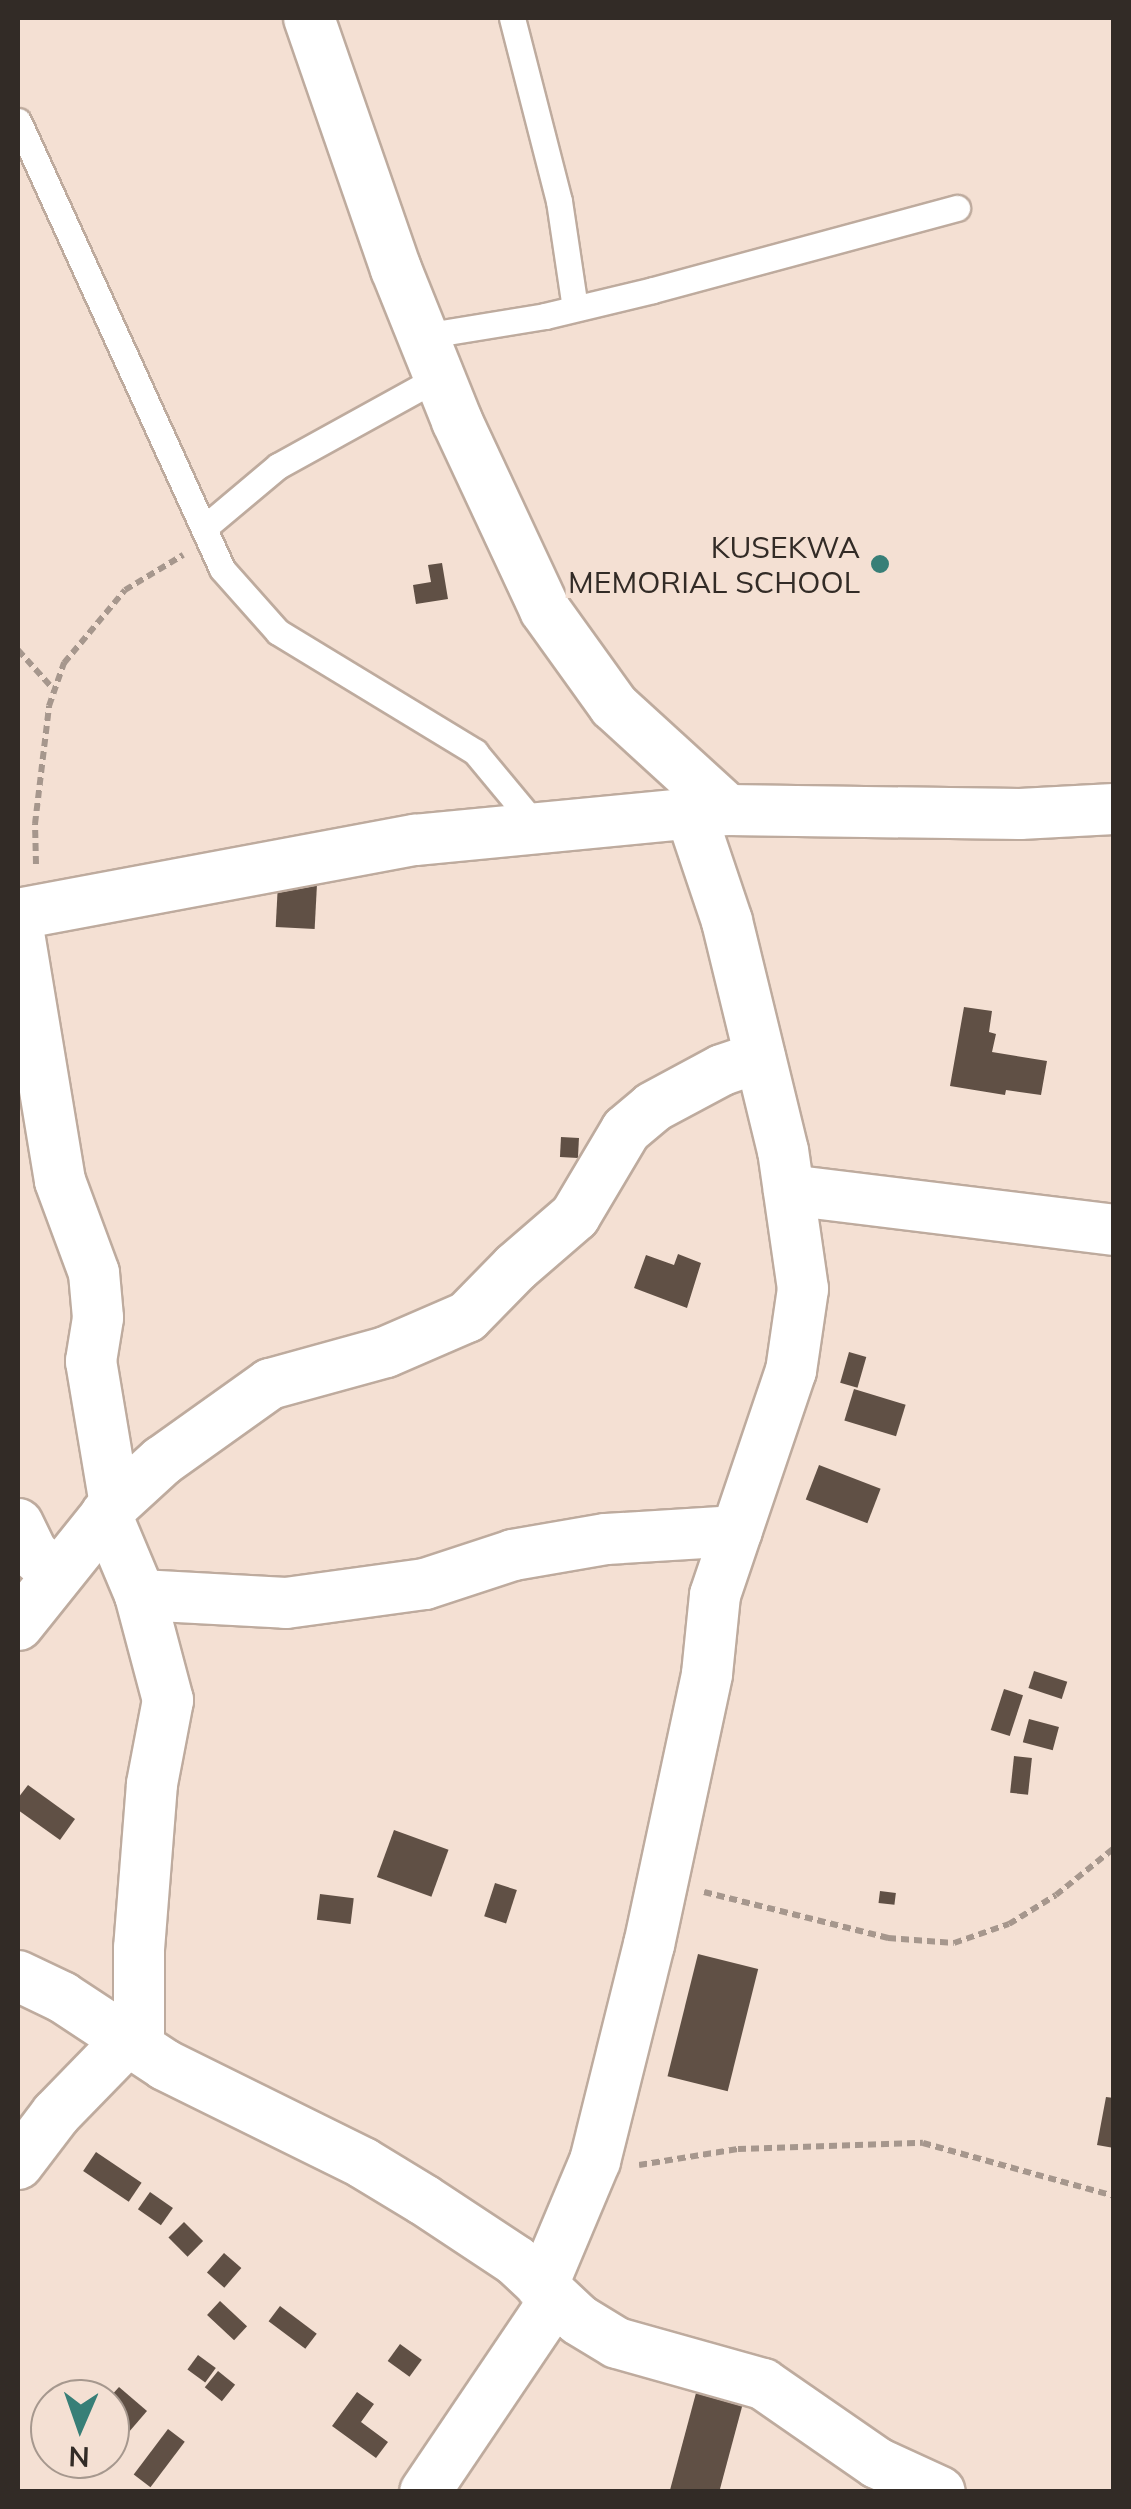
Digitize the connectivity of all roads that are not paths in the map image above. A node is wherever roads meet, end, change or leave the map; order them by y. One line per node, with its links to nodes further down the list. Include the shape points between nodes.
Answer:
1 (308, 18): 6 (street)
2 (512, 18): 5 (lane, via 558,201)
3 (18, 121): 7 (lane)
4 (957, 208): 5 (lane)
5 (575, 308): 6 (lane)
6 (431, 357): 7 (lane, via 278,466); 9 (street, via 545,610 614,706)
7 (207, 536): 10 (lane, via 222,570 278,632 475,752)
8 (1114, 809): 9 (street)
9 (709, 812): 10 (street); 12 (street)
10 (538, 828): 11 (street, via 414,840)
11 (24, 917): 15 (street, via 60,1181 94,1273 98,1318 90,1361)
12 (760, 1056): 13 (street); 15 (street, via 653,1107 626,1130 575,1216 468,1317 386,1352 270,1384 162,1461)
13 (789, 1190): 14 (street); 17 (street, via 803,1288 791,1371)
14 (1114, 1230)
15 (110, 1509): 18 (street); 19 (street)
16 (18, 1524): 18 (street, via 32,1553)
17 (737, 1531): 19 (street, via 606,1539 514,1555 425,1584 286,1604); 24 (street, via 715,1595 707,1674 663,1880 589,2176)
18 (56, 1574): 20 (street)
19 (140, 1596): 22 (street, via 168,1700 152,1784)
20 (18, 1625)
21 (18, 1976): 22 (street)
22 (133, 2044): 23 (street, via 79,2088); 24 (street, via 362,2163 476,2232)
23 (18, 2164)
24 (548, 2293): 25 (street); 26 (street, via 617,2343 763,2384 877,2463)
25 (425, 2492)
26 (940, 2492)

